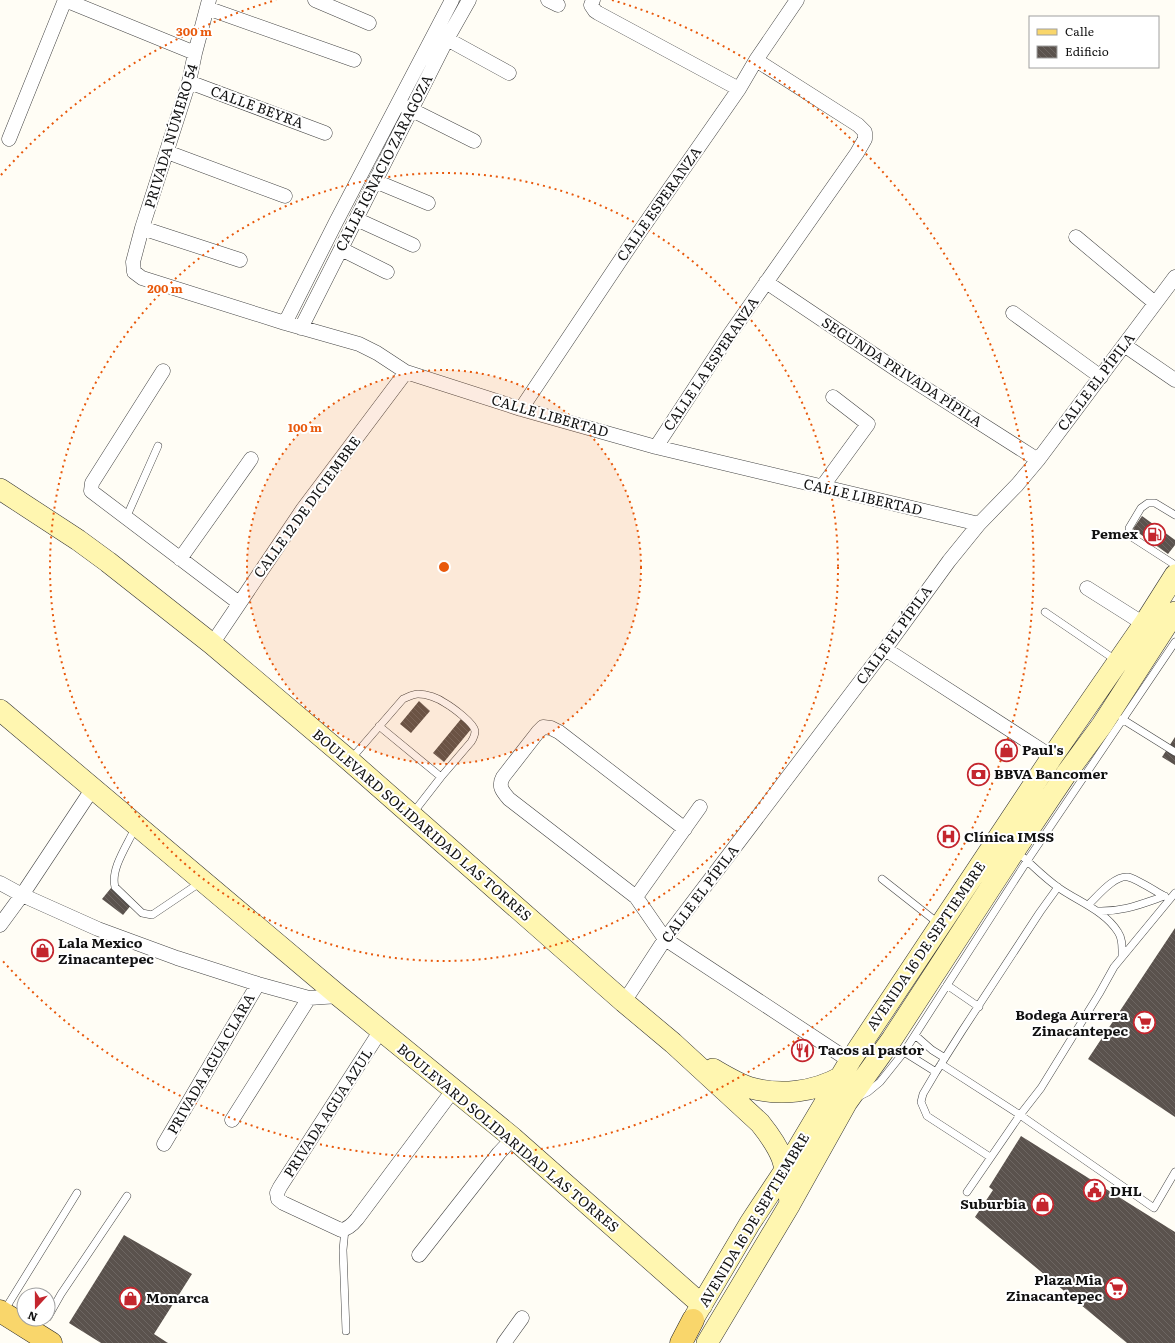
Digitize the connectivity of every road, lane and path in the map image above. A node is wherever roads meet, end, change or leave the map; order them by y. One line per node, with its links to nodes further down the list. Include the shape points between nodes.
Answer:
1 (65, 0): 10 (street); 19 (street)
2 (315, 0): 8 (street)
3 (452, 0): 16 (street, CALLE IGNACIO ZARAGOZA)
4 (469, 0): 9 (street, CALLE IGNACIO ZARAGOZA)
5 (593, 0): 15 (street, via 591,5 598,13)
6 (797, 0): 12 (street, CALLE ESPERANZA)
7 (208, 4): 10 (street, PRIVADA NÚMERO 54); 11 (street)
8 (369, 22)
9 (447, 39): 13 (street); 17 (street, CALLE IGNACIO ZARAGOZA)
10 (195, 53): 14 (street, PRIVADA NÚMERO 54)
11 (354, 60)
12 (756, 60): 15 (street, CALLE ESPERANZA); 34 (street, CALLE LA ESPERANZA, via 865,132 865,139 858,153)
13 (509, 73)
14 (189, 82): 18 (street, CALLE BEYRA); 21 (street, PRIVADA NÚMERO 54)
15 (739, 89): 47 (street, CALLE ESPERANZA)
16 (398, 104): 17 (street); 35 (street, CALLE IGNACIO ZARAGOZA)
17 (412, 110): 20 (street); 22 (street, CALLE IGNACIO ZARAGOZA)
18 (326, 132)
19 (9, 138)
20 (474, 141)
21 (167, 152): 23 (street); 26 (street, PRIVADA NÚMERO 54)
22 (375, 181): 24 (street); 25 (street, CALLE IGNACIO ZARAGOZA)
23 (285, 196)
24 (428, 203)
25 (356, 219): 28 (street); 29 (street, CALLE IGNACIO ZARAGOZA)
26 (142, 228): 30 (street); 31 (street, PRIVADA NÚMERO 54, via 133,262)
27 (1076, 237): 37 (street)
28 (412, 245)
29 (341, 249): 32 (street); 36 (street, CALLE IGNACIO ZARAGOZA)
30 (240, 260)
31 (134, 272): 39 (street, CALLE LIBERTAD, via 142,278)
32 (387, 272)
33 (1175, 276): 37 (street, CALLE EL PÍPILA)
34 (766, 282): 49 (street, CALLE LA ESPERANZA); 51 (street, SEGUNDA PRIVADA PÍPILA)
35 (305, 283): 36 (street); 39 (street, CALLE IGNACIO ZARAGOZA)
36 (321, 290): 40 (street, CALLE IGNACIO ZARAGOZA)
37 (1155, 303): 41 (street, CALLE EL PÍPILA)
38 (1013, 313): 44 (street)
39 (285, 323): 40 (street, CALLE LIBERTAD)
40 (301, 328): 43 (street, CALLE LIBERTAD, via 359,344)
41 (1124, 345): 44 (street, CALLE EL PÍPILA); 45 (street)
42 (163, 371): 55 (street, via 92,483 91,491)
43 (406, 372): 47 (street, CALLE LIBERTAD); 61 (street, CALLE 12 DE DICIEMBRE, via 303,509)
44 (1101, 377): 51 (street, CALLE EL PÍPILA)
45 (1175, 380)
46 (833, 397): 52 (street, via 868,424)
47 (521, 409): 49 (street, CALLE LIBERTAD)
48 (158, 446): 55 (lane)
49 (656, 447): 52 (street, CALLE LIBERTAD)
50 (251, 459): 57 (street)
51 (1038, 460): 56 (street, CALLE EL PÍPILA)
52 (822, 487): 56 (street, CALLE LIBERTAD)
53 (0, 489): 66 (main road, BOULEVARD SOLIDARIDAD LAS TORRES, via 78,540)
54 (1175, 515): 58 (lane, via 1151,502 1141,508 1129,528 1130,536)
55 (126, 518): 57 (street)
56 (979, 524): 67 (street, CALLE EL PÍPILA, via 949,560)
57 (180, 559): 61 (street)
58 (1175, 565)
59 (1175, 575): 64 (main road, AVENIDA 16 DE SEPTIEMBRE)
60 (1087, 588): 64 (street)
61 (239, 603): 66 (street, CALLE 12 DE DICIEMBRE)
62 (1045, 612): 68 (lane)
63 (1175, 612): 76 (main road, AVENIDA 16 DE SEPTIEMBRE, via 1102,726)
64 (1144, 624): 68 (main road, AVENIDA 16 DE SEPTIEMBRE)
65 (1175, 642): 70 (lane)
66 (212, 644): 74 (main road, BOULEVARD SOLIDARIDAD LAS TORRES)
67 (885, 649): 73 (street); 95 (street, CALLE EL PÍPILA)
68 (1117, 661): 73 (main road, AVENIDA 16 DE SEPTIEMBRE)
69 (0, 710): 77 (main road, BOULEVARD SOLIDARIDAD LAS TORRES)
70 (1122, 719): 72 (lane); 76 (lane)
71 (379, 726): 74 (lane); 75 (lane); 75 (lane, via 404,699 419,694 445,703 472,724 475,730 474,738)
72 (1175, 752)
73 (1052, 757): 82 (main road, AVENIDA 16 DE SEPTIEMBRE)
74 (350, 761): 79 (main road, BOULEVARD SOLIDARIDAD LAS TORRES)
75 (441, 777): 79 (lane)
76 (1073, 778): 82 (main road, AVENIDA 16 DE SEPTIEMBRE)
77 (93, 788): 80 (main road, BOULEVARD SOLIDARIDAD LAS TORRES); 88 (street)
78 (700, 807): 81 (street)
79 (412, 815): 101 (main road, BOULEVARD SOLIDARIDAD LAS TORRES)
80 (137, 825): 84 (main road, BOULEVARD SOLIDARIDAD LAS TORRES); 84 (lane, via 115,871 114,881 115,887 142,913 152,915)
81 (685, 829): 90 (street); 90 (street, via 551,728 543,727 503,776 501,788 509,799)
82 (1011, 847): 86 (lane); 93 (main road, AVENIDA 16 DE SEPTIEMBRE); 98 (lane); 111 (main road, AVENIDA 16 DE SEPTIEMBRE, via 892,1039)
83 (882, 879): 93 (lane)
84 (203, 880): 99 (main road, BOULEVARD SOLIDARIDAD LAS TORRES)
85 (0, 883): 88 (street)
86 (1058, 887): 91 (lane); 102 (lane)
87 (1175, 893): 89 (lane); 96 (lane)
88 (22, 895): 94 (street); 97 (street, via 176,958)
89 (1164, 896): 91 (lane, via 1127,877 1112,882); 92 (lane, via 1127,909)
90 (636, 897): 95 (street)
91 (1088, 905): 92 (lane)
92 (1097, 911): 96 (lane, via 1119,932)
93 (940, 924): 108 (main road, AVENIDA 16 DE SEPTIEMBRE)
94 (0, 925)
95 (666, 939): 101 (street, CALLE EL PÍPILA); 108 (street)
96 (1122, 956): 112 (lane, via 1052,1072)
97 (258, 984): 100 (street); 115 (street, PRIVADA AGUA CLARA)
98 (947, 985): 102 (lane); 104 (lane)
99 (339, 996): 100 (street); 103 (main road, BOULEVARD SOLIDARIDAD LAS TORRES)
100 (309, 998): 113 (street)
101 (624, 1002): 105 (main road, BOULEVARD SOLIDARIDAD LAS TORRES)
102 (979, 1007): 107 (lane)
103 (381, 1030): 110 (main road, BOULEVARD SOLIDARIDAD LAS TORRES); 123 (street, PRIVADA AGUA AZUL, via 280,1187 277,1197 283,1203 341,1230)
104 (915, 1035): 106 (lane); 107 (lane)
105 (673, 1043): 108 (main road, via 722,1074 751,1088 769,1091 803,1090 832,1082); 117 (main road, BOULEVARD SOLIDARIDAD LAS TORRES, via 760,1123 771,1136 782,1157)
106 (904, 1052): 109 (lane); 111 (lane, via 880,1082 868,1092)
107 (943, 1061): 109 (lane); 112 (lane)
108 (845, 1069): 117 (main road, AVENIDA 16 DE SEPTIEMBRE)
109 (936, 1072): 116 (lane, via 921,1102 927,1116)
110 (454, 1089): 114 (main road, BOULEVARD SOLIDARIDAD LAS TORRES); 123 (street, via 357,1219)
111 (847, 1102): 122 (main road, AVENIDA 16 DE SEPTIEMBRE)
112 (1020, 1115): 116 (lane); 118 (lane, via 1154,1208)
113 (232, 1120)
114 (513, 1138): 124 (street); 126 (main road, BOULEVARD SOLIDARIDAD LAS TORRES)
115 (164, 1144)
116 (990, 1157): 119 (lane)
117 (785, 1170): 122 (main road, BOULEVARD SOLIDARIDAD LAS TORRES); 126 (main road, AVENIDA 16 DE SEPTIEMBRE)
118 (1175, 1172)
119 (967, 1192)
120 (77, 1193): 125 (lane)
121 (127, 1196): 128 (lane, via 61,1294)
122 (790, 1204): 133 (main road, AVENIDA 16 DE SEPTIEMBRE)
123 (345, 1229): 129 (lane, via 343,1250)
124 (419, 1255)
125 (2, 1312): 128 (main road)
126 (697, 1312): 131 (main road, AVENIDA 16 DE SEPTIEMBRE); 132 (main road)
127 (522, 1318): 130 (street)
128 (45, 1328)
129 (346, 1331)
130 (504, 1343)
131 (674, 1343)
132 (682, 1343)
133 (707, 1343)

